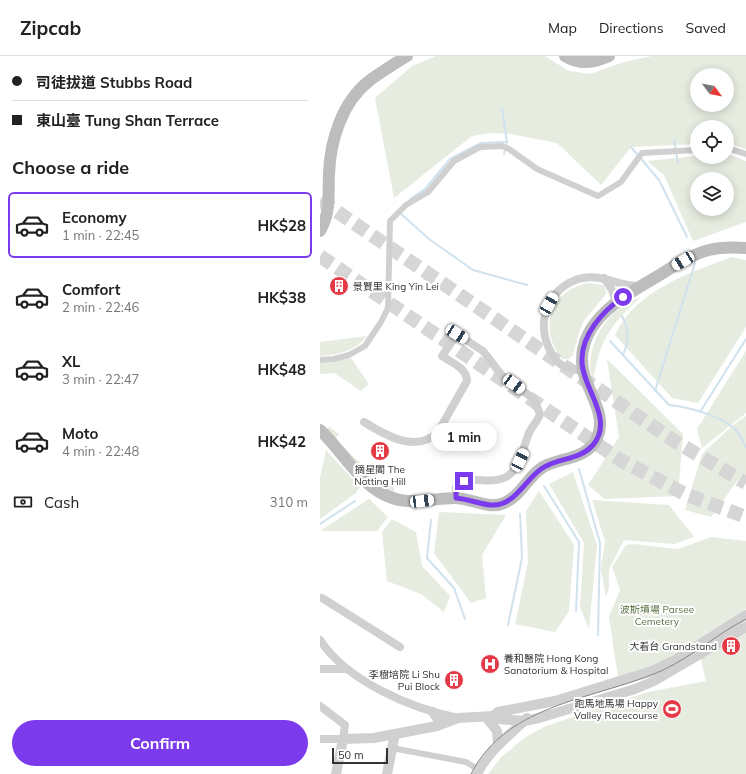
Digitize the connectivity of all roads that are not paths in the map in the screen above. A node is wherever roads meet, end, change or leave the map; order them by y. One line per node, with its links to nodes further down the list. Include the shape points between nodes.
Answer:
1 (407, 56): 7 (main road, via 368,82 353,98 341,119 331,156 330,203)
2 (565, 56): 3 (main road, via 578,62 589,63)
3 (608, 56)
4 (690, 150): 12 (street, via 642,154 621,182 598,196 537,169 502,146 480,147 454,161 428,192 406,205 390,221 388,308 382,322 365,346 349,355)
5 (734, 150): 6 (street)
6 (746, 154)
7 (320, 230)
8 (746, 248): 10 (main road, via 716,248 699,253)
9 (604, 278): 10 (street); 11 (street); 13 (street, via 587,277 569,283 554,296 544,315 544,337 554,358 566,367)
10 (641, 286): 11 (main road)
11 (616, 302): 13 (main road, via 601,316 586,342 582,361)
12 (320, 360)
13 (583, 371): 16 (main road, via 601,419 597,438 590,448 579,455 543,468 512,498 502,504 490,505)
14 (364, 422): 16 (street, via 395,439 421,442 432,438 468,381 464,370 442,356 457,334 483,351 503,377 534,399 540,414 514,470 501,480 464,481 456,487)
15 (320, 430): 16 (main road, via 357,473 386,494 408,501)
16 (456, 498)
17 (321, 600): 21 (street)
18 (746, 615): 24 (street, via 675,660 652,671)
19 (746, 627): 29 (street, via 635,689)
20 (320, 640): 22 (street)
21 (400, 647)
22 (346, 669): 23 (street); 26 (street, via 392,694)
23 (320, 670)
24 (541, 704): 27 (street, via 498,712); 29 (street)
25 (320, 706): 32 (street, via 345,725)
26 (433, 712): 28 (street); 30 (street, via 438,719)
27 (490, 716): 28 (street); 29 (street, via 499,720); 34 (street)
28 (458, 718): 30 (street)
29 (524, 721): 34 (street)
30 (438, 726): 31 (street)
31 (395, 734): 32 (street); 35 (street)
32 (343, 739): 33 (street); 37 (street)
33 (320, 740)
34 (498, 743): 36 (street)
35 (392, 748): 36 (street, via 466,762); 38 (street)
36 (478, 772)
37 (336, 774)
38 (387, 774)

